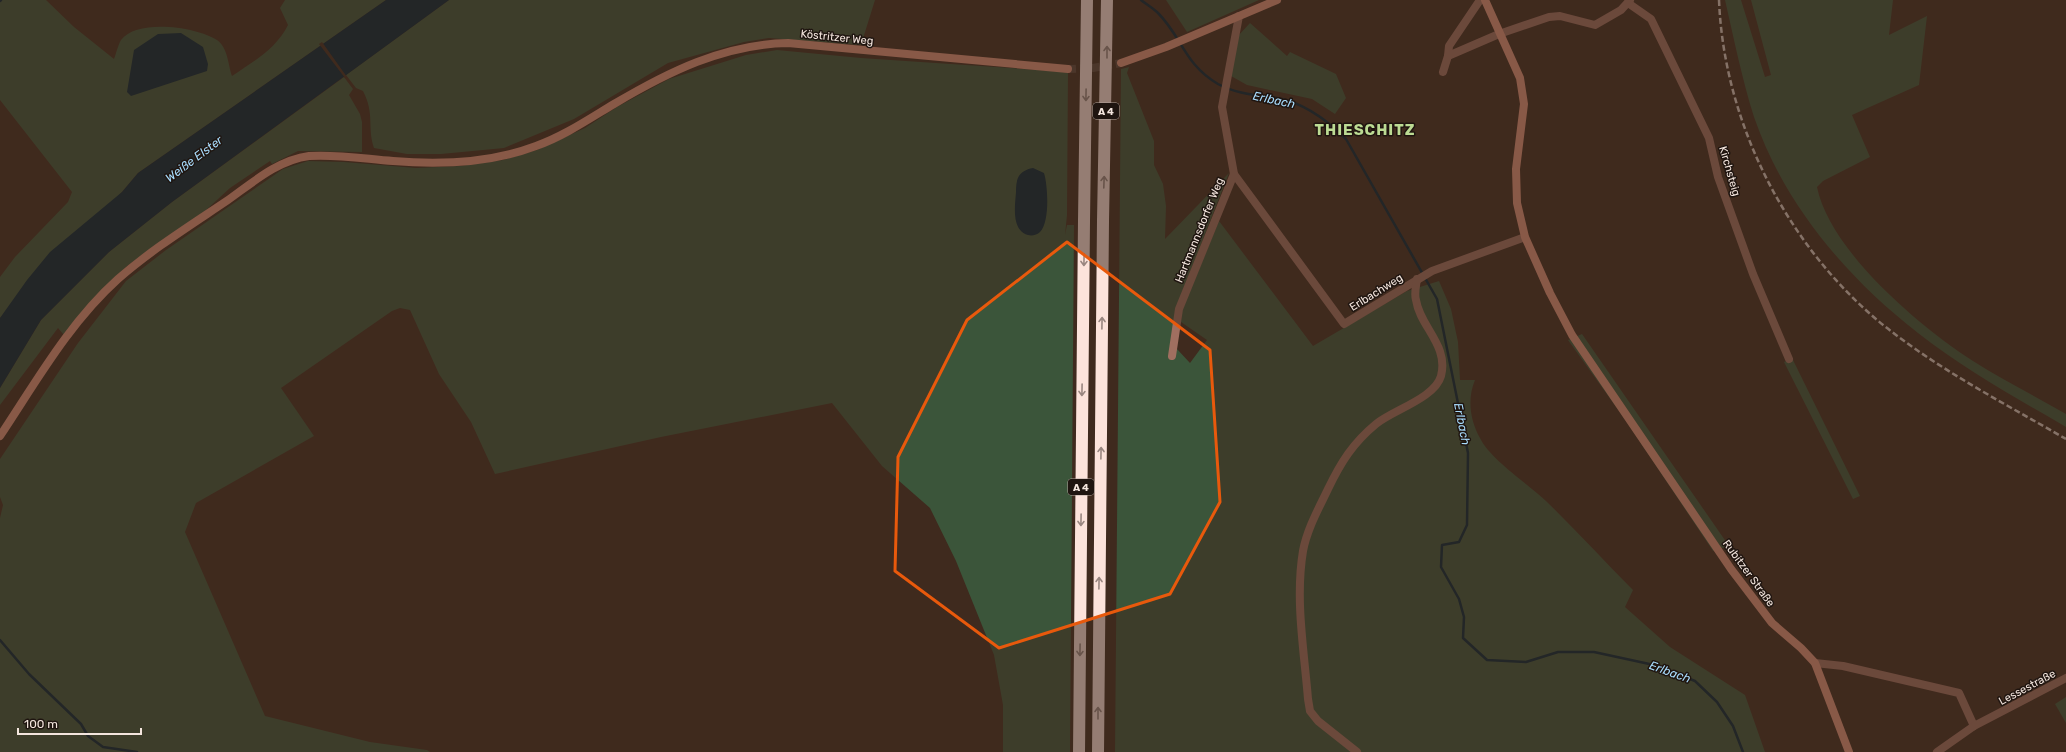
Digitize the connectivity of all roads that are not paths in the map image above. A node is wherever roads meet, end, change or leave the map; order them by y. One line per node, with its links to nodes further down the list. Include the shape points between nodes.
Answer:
1 (1087, 0): 22 (highway, A 4, one-way to 22, bridge)
2 (1107, 0): 23 (highway, A 4, one-way to 2, bridge)
3 (1277, 0): 7 (main road)
4 (1480, 0): 9 (street, via 1449,46)
5 (1485, 0): 8 (main road, Rubitzer Straße)
6 (1629, 2): 8 (street, via 1621,10 1595,25 1560,16 1549,17); 17 (street, Kirchsteig, via 1651,19 1709,138 1718,177 1750,267)
7 (1239, 16): 10 (main road); 13 (street, Hartmannsdorfer Weg, via 1222,106)
8 (1500, 34): 9 (street); 14 (main road, Rubitzer Straße, via 1520,78 1524,104 1516,169 1517,202)
9 (1448, 56): 12 (street)
10 (1121, 63)
11 (1068, 69): 18 (main road, Köstritzer Weg, via 788,43 764,43 699,59 560,136 501,155 428,163 324,156 296,158 264,175 118,279 73,329)
12 (1443, 72)
13 (1234, 174): 15 (street, Erlbachweg, via 1344,324); 16 (street, Hartmannsdorfer Weg, via 1179,309)
14 (1525, 237): 15 (street, Erlbachweg); 19 (main road, Rubitzer Straße, via 1572,335 1731,569 1772,623)
15 (1419, 278): 24 (street, via 1416,300 1440,351 1440,378 1425,396 1376,424 1342,460 1317,512 1304,550 1301,599 1310,711 1318,721)
16 (1172, 356)
17 (1789, 359)
18 (0, 436)
19 (1815, 663): 21 (street, via 1843,666 1959,693); 25 (main road)
20 (2066, 678): 21 (street, Lessestraße)
21 (1974, 726): 26 (street)
22 (1079, 752)
23 (1098, 752)
24 (1357, 752)
25 (1849, 752)
26 (1937, 752)

